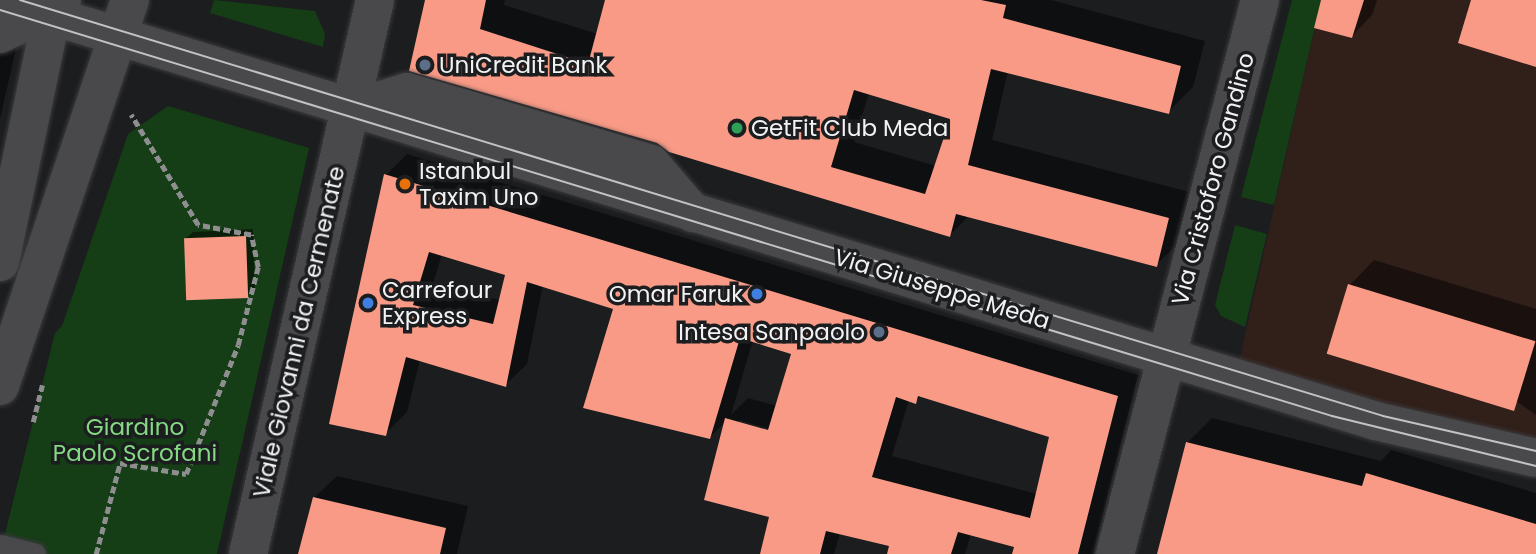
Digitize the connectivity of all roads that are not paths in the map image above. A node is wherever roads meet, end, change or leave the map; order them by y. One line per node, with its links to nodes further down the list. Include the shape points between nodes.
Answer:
1 (0, 0): 5 (street)
2 (130, 0): 7 (street)
3 (375, 0): 8 (street, Viale Giovanni da Cermenate)
4 (1260, 0): 10 (street, Via Cristoforo Gandino)
5 (56, 5): 6 (street); 7 (street); 9 (street)
6 (0, 34)
7 (115, 37): 8 (street); 11 (street)
8 (350, 110): 10 (street, Via Giuseppe Meda); 15 (street, Viale Giovanni da Cermenate)
9 (0, 262)
10 (1167, 358): 12 (street, Via Giuseppe Meda, via 1376,421); 16 (street, Via Cristoforo Gandino)
11 (0, 386)
12 (1536, 458)
13 (0, 545): 14 (lane)
14 (35, 554)
15 (248, 554)
16 (1115, 554)

